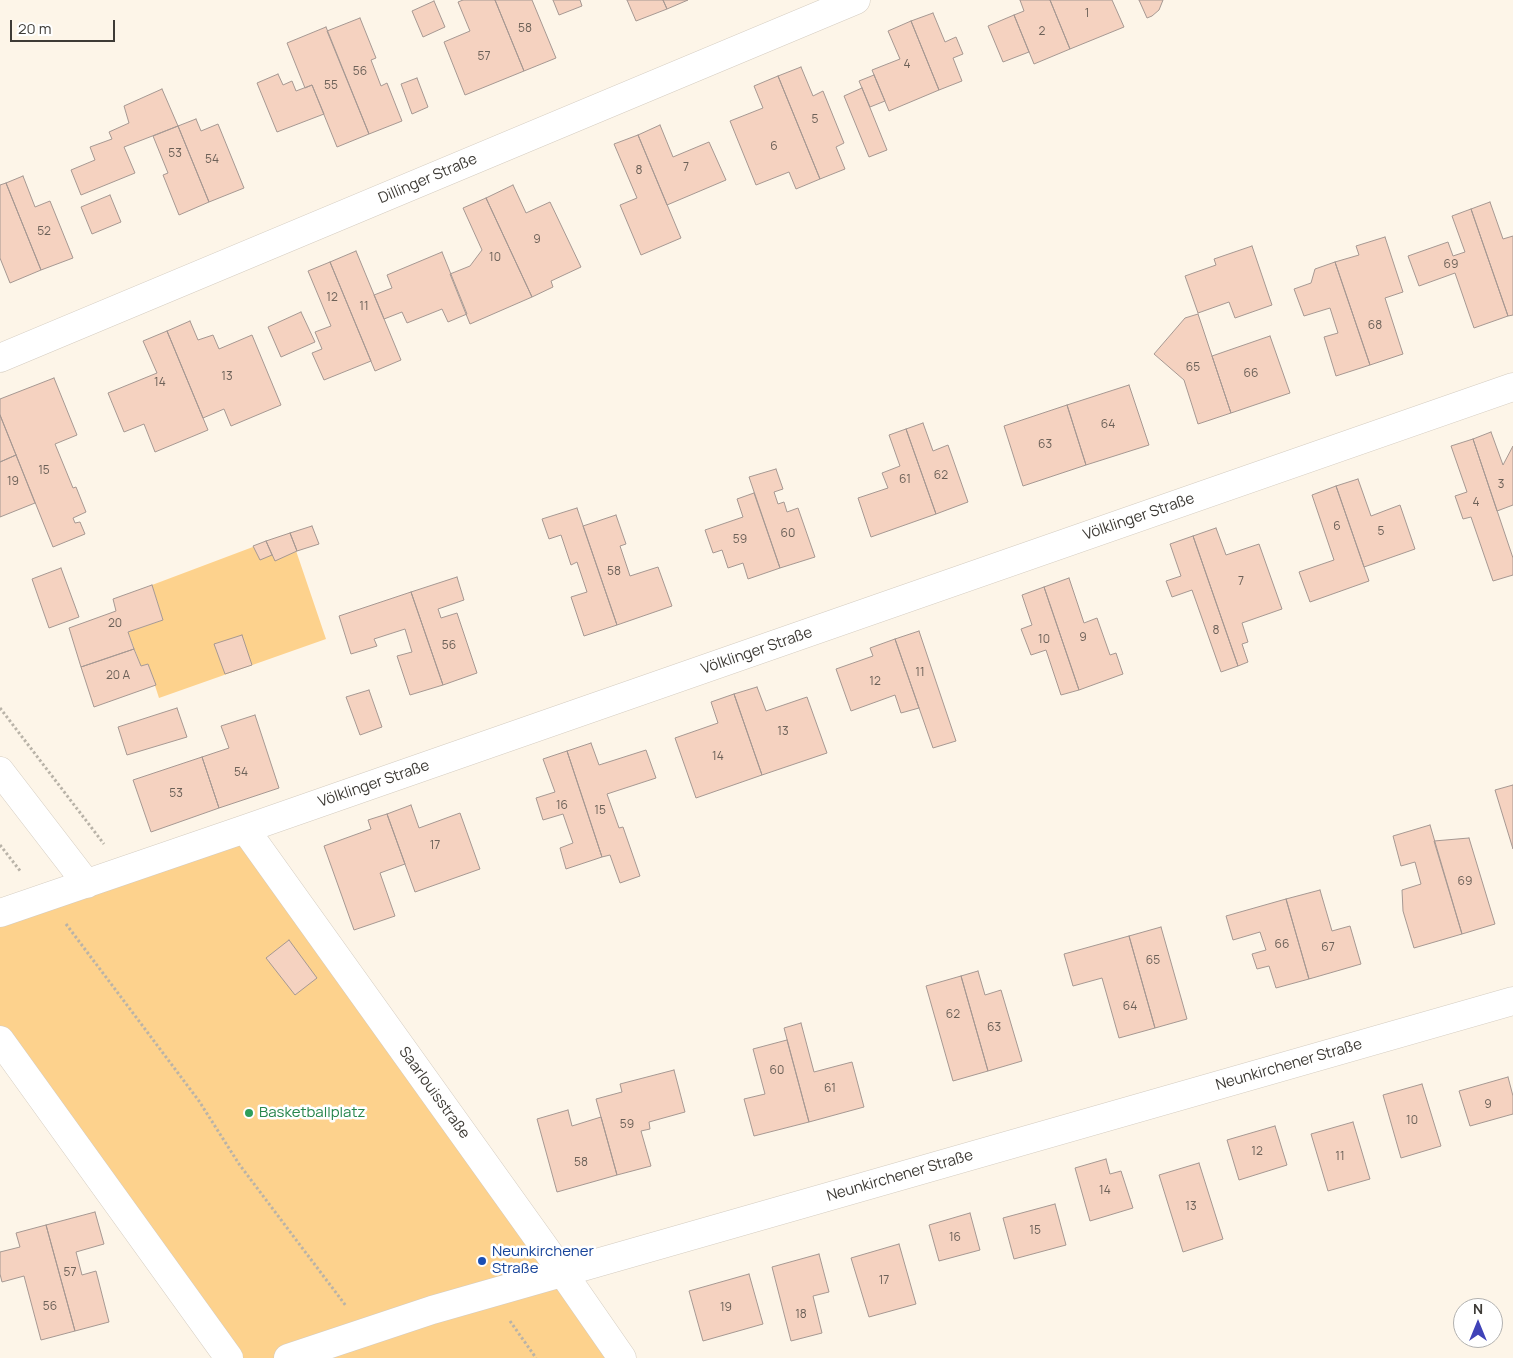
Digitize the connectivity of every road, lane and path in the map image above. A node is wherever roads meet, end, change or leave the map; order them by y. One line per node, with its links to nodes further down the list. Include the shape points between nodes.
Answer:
1 (856, 0): 2 (street, Dillinger Straße)
2 (0, 358)
3 (1513, 387): 6 (street, Völklinger Straße)
4 (0, 708): 7 (path)
5 (0, 771): 8 (street)
6 (245, 830): 7 (street, Völklinger Straße); 13 (street, Saarlouisstraße)
7 (124, 870): 8 (street, Völklinger Straße)
8 (87, 884): 9 (street, Völklinger Straße)
9 (46, 898): 10 (street, Völklinger Straße); 15 (path, via 199,1101 239,1164)
10 (0, 913)
11 (1513, 1001): 13 (street, Neunkirchener Straße)
12 (0, 1040): 16 (street)
13 (564, 1272): 14 (street, Neunkirchener Straße); 19 (street, Saarlouisstraße)
14 (491, 1294): 15 (street, Neunkirchener Straße); 18 (path)
15 (366, 1332): 17 (street, Neunkirchener Straße)
16 (229, 1358)
17 (288, 1358)
18 (536, 1358)
19 (622, 1358)

